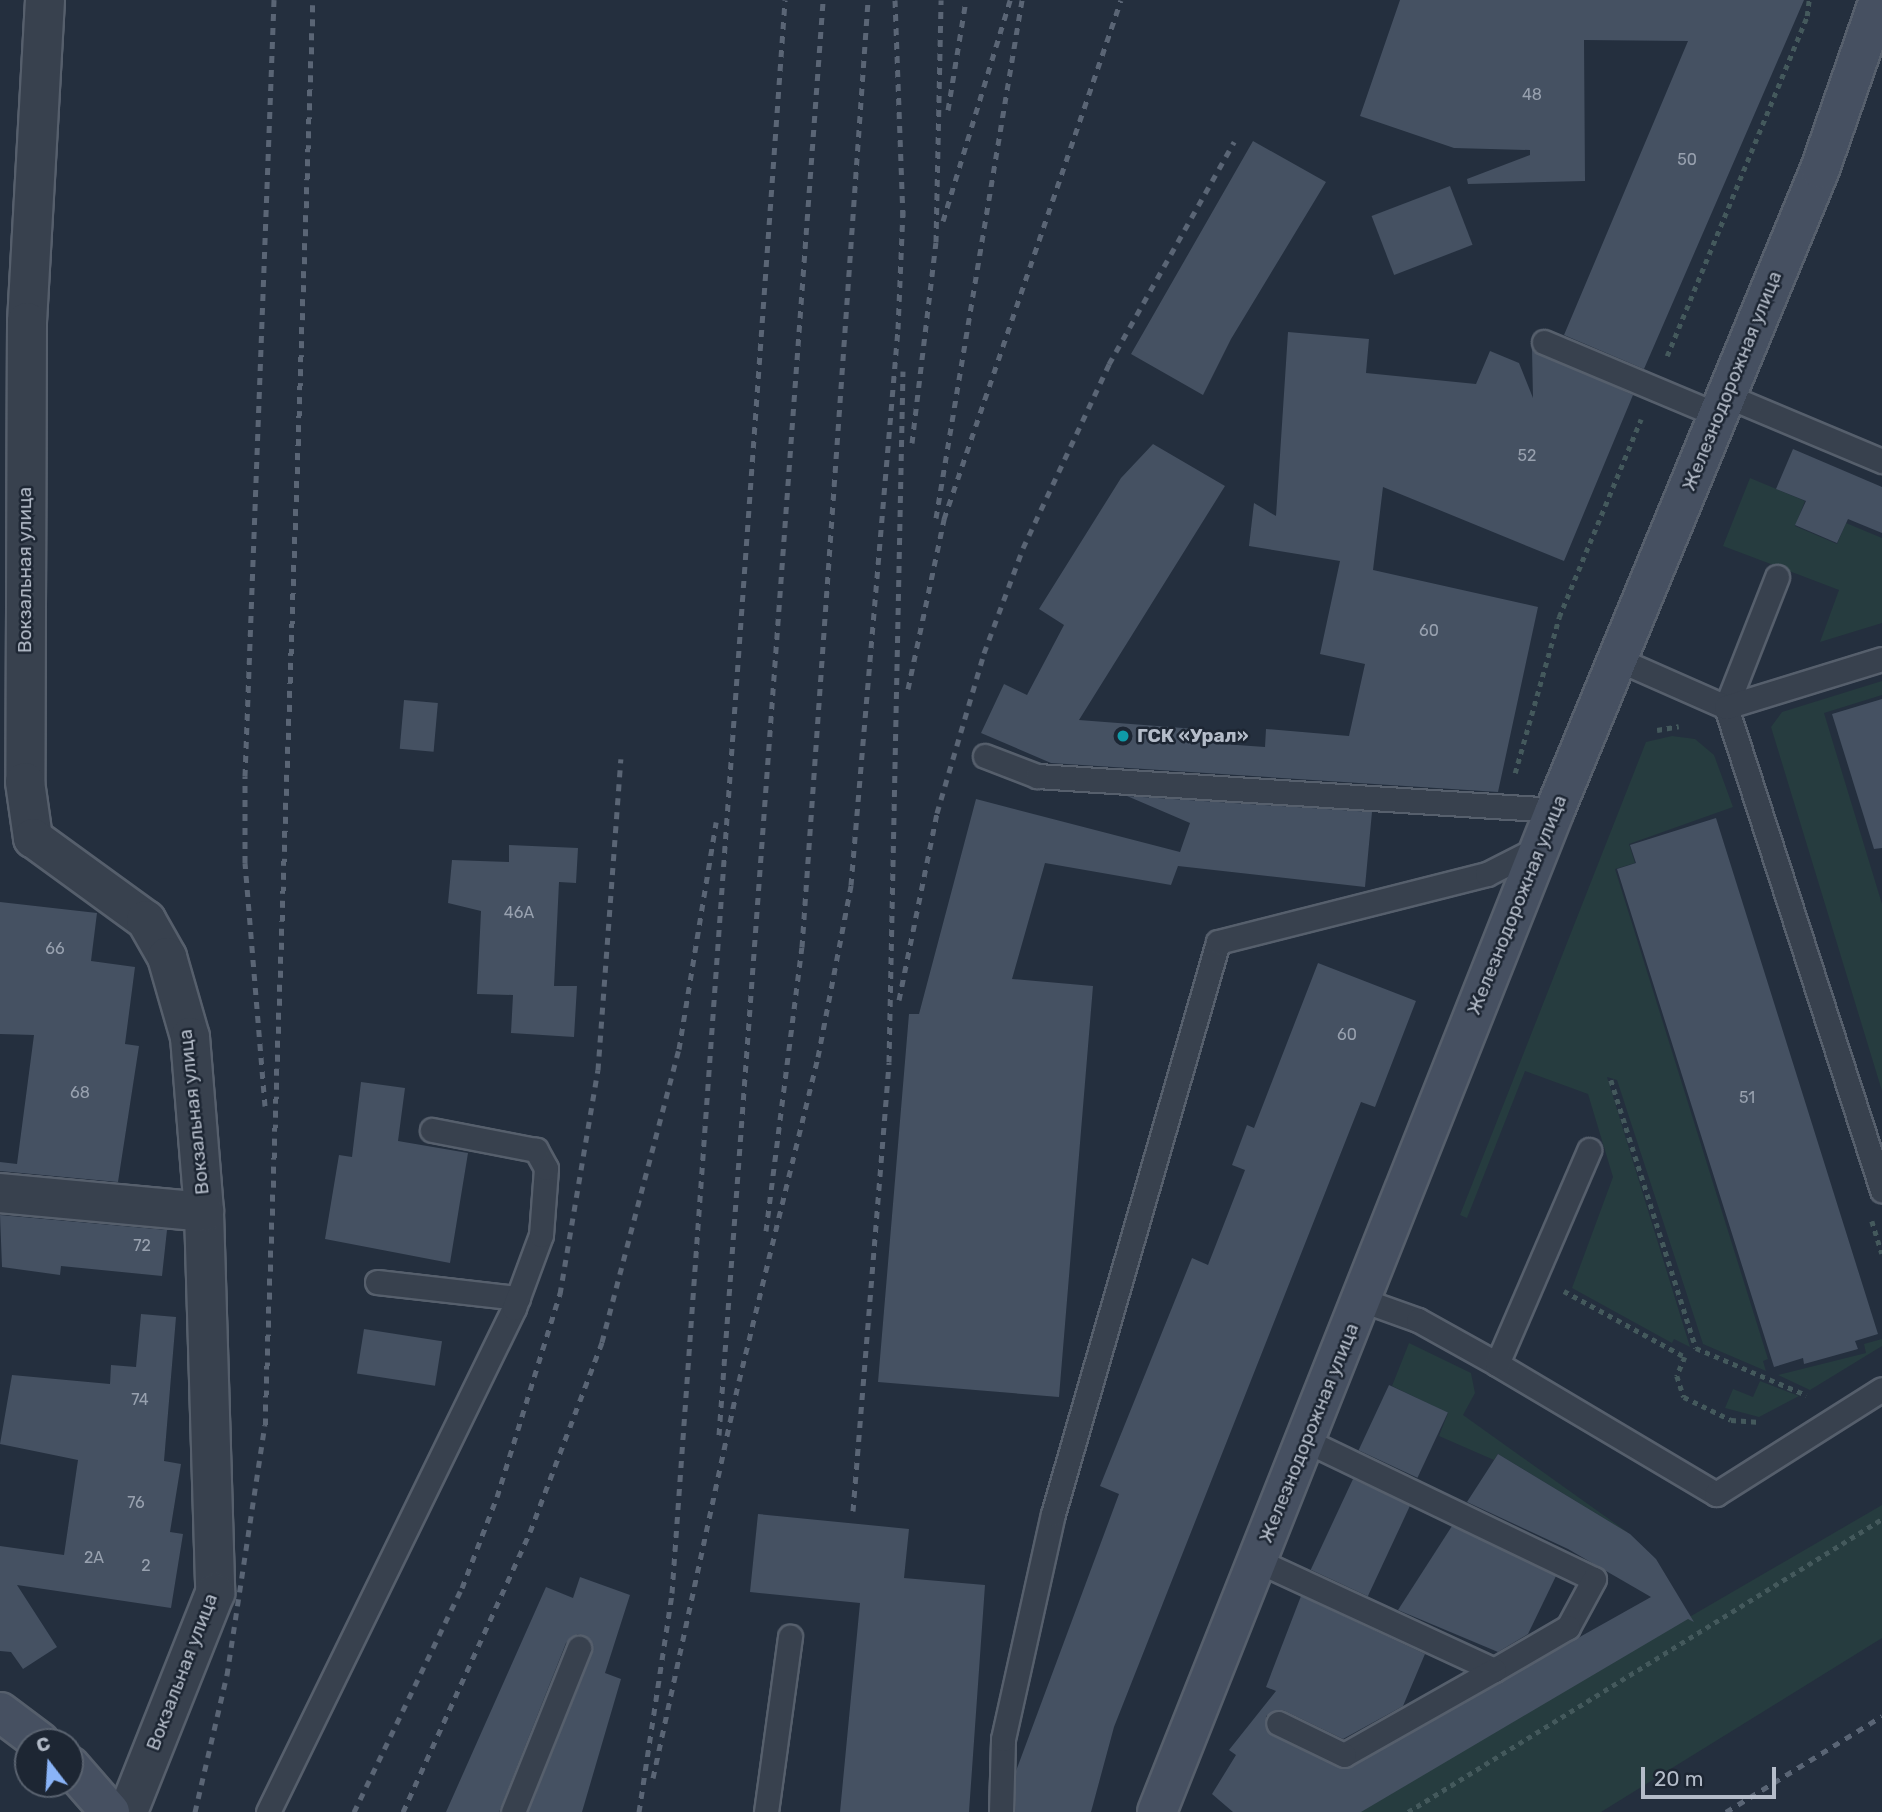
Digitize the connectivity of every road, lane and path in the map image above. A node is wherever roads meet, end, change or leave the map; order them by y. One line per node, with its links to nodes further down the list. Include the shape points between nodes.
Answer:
1 (45, 0): 21 (street, Вокзальная улица, via 27,322 24,782 33,838 145,920 167,957 190,1037)
2 (1809, 0): 5 (path, via 1807,16)
3 (1879, 0): 6 (street, Железнодорожная улица, via 1820,169)
4 (1544, 342): 5 (lane)
5 (1653, 388): 6 (lane); 13 (path, via 1559,617)
6 (1722, 405): 7 (lane); 9 (street, Железнодорожная улица)
7 (1882, 461)
8 (1777, 577): 11 (lane)
9 (1617, 659): 11 (lane); 14 (street, Железнодорожная улица)
10 (1882, 659): 11 (lane)
11 (1726, 708): 19 (lane)
12 (985, 756): 13 (lane, via 1037,776)
13 (1506, 808): 14 (lane)
14 (1555, 810): 15 (street, Железнодорожная улица)
15 (1540, 847): 25 (street, Железнодорожная улица); 45 (lane, via 1487,874 1218,942 1053,1514 1003,1739)
16 (1611, 1080): 29 (path, via 1696,1348)
17 (432, 1130): 24 (lane, via 536,1150 546,1168 541,1235)
18 (1589, 1150): 22 (lane)
19 (1882, 1190)
20 (0, 1193): 21 (street)
21 (205, 1212): 41 (street, Вокзальная улица, via 215,1593)
22 (1535, 1276): 26 (lane); 31 (path, via 1685,1357 1677,1376 1684,1397 1731,1420)
23 (377, 1282): 24 (lane)
24 (518, 1298): 42 (lane)
25 (1362, 1300): 26 (lane, via 1418,1321); 32 (street, Железнодорожная улица)
26 (1497, 1364): 27 (lane, via 1716,1494)
27 (1882, 1389)
28 (1820, 1391): 29 (path)
29 (1810, 1397): 30 (path)
30 (1798, 1404)
31 (1764, 1422)
32 (1307, 1441): 34 (street, Железнодорожная улица); 37 (lane, via 1594,1579 1568,1627)
33 (1882, 1519): 47 (path)
34 (1258, 1561): 37 (lane); 46 (street, Железнодорожная улица)
35 (790, 1637): 44 (lane)
36 (579, 1648): 43 (lane)
37 (1494, 1670): 39 (lane, via 1344,1755)
38 (0, 1712): 40 (street)
39 (1278, 1723)
40 (21, 1728)
41 (128, 1812)
42 (268, 1812)
43 (513, 1812)
44 (766, 1812)
45 (1001, 1812)
46 (1157, 1812)
47 (1408, 1812)

